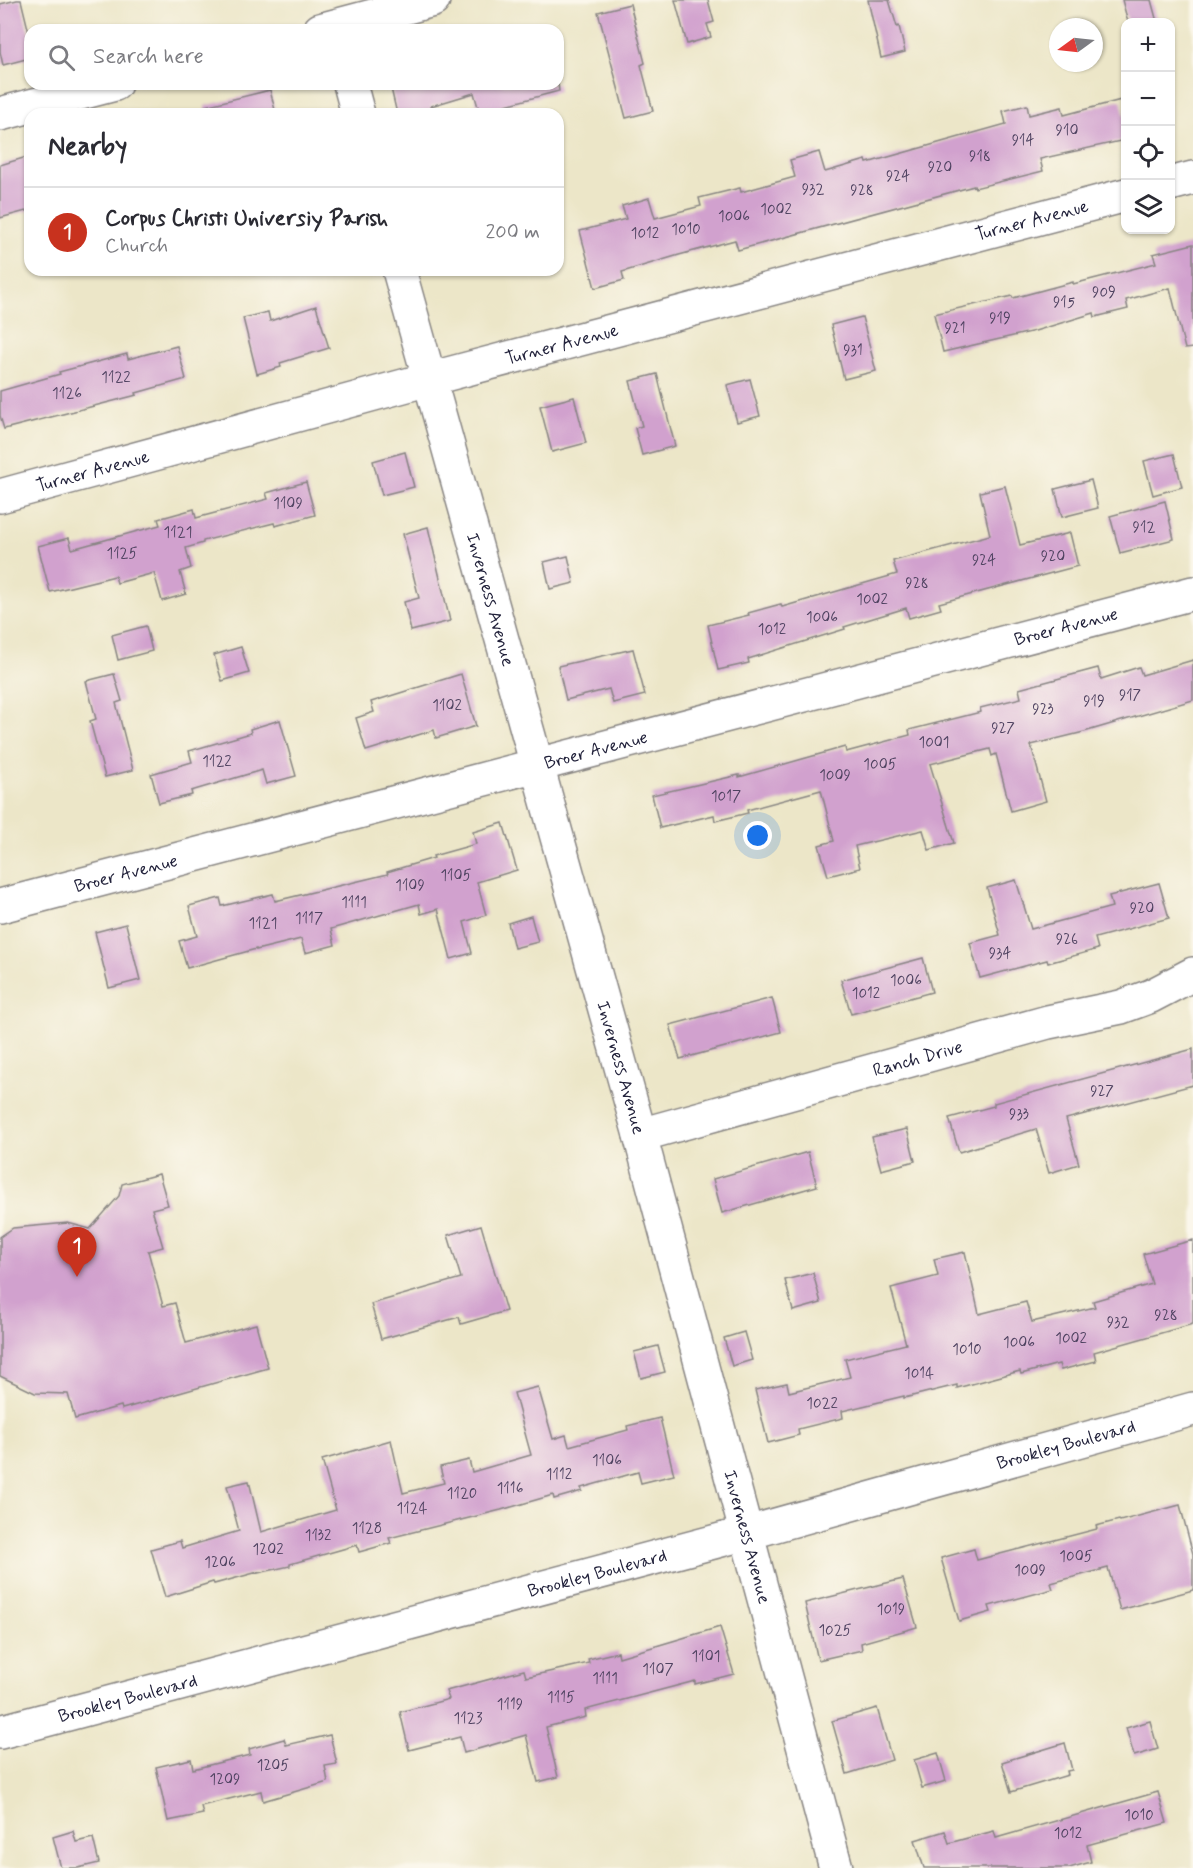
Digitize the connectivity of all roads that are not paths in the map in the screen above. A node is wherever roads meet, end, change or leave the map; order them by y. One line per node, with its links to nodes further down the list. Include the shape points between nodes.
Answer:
1 (433, 0): 2 (street)
2 (329, 22)
3 (92, 90): 6 (street)
4 (352, 90): 5 (street)
5 (356, 108)
6 (0, 114)
7 (1193, 178): 8 (street)
8 (1175, 183)
9 (1121, 196): 11 (street, Turner Avenue)
10 (401, 276): 11 (street, Inverness Avenue)
11 (429, 380): 12 (street, Turner Avenue); 14 (street, Inverness Avenue)
12 (0, 496)
13 (1193, 593): 14 (street, Broer Avenue)
14 (536, 765): 15 (street, Broer Avenue); 17 (street, Inverness Avenue)
15 (0, 906)
16 (1193, 974): 17 (street, Ranch Drive, via 1121,1007 1048,1022)
17 (639, 1135): 19 (street, Inverness Avenue)
18 (1193, 1409): 19 (street, Brookley Boulevard)
19 (747, 1533): 20 (street, Brookley Boulevard); 21 (street, Inverness Avenue)
20 (0, 1732)
21 (837, 1868)

